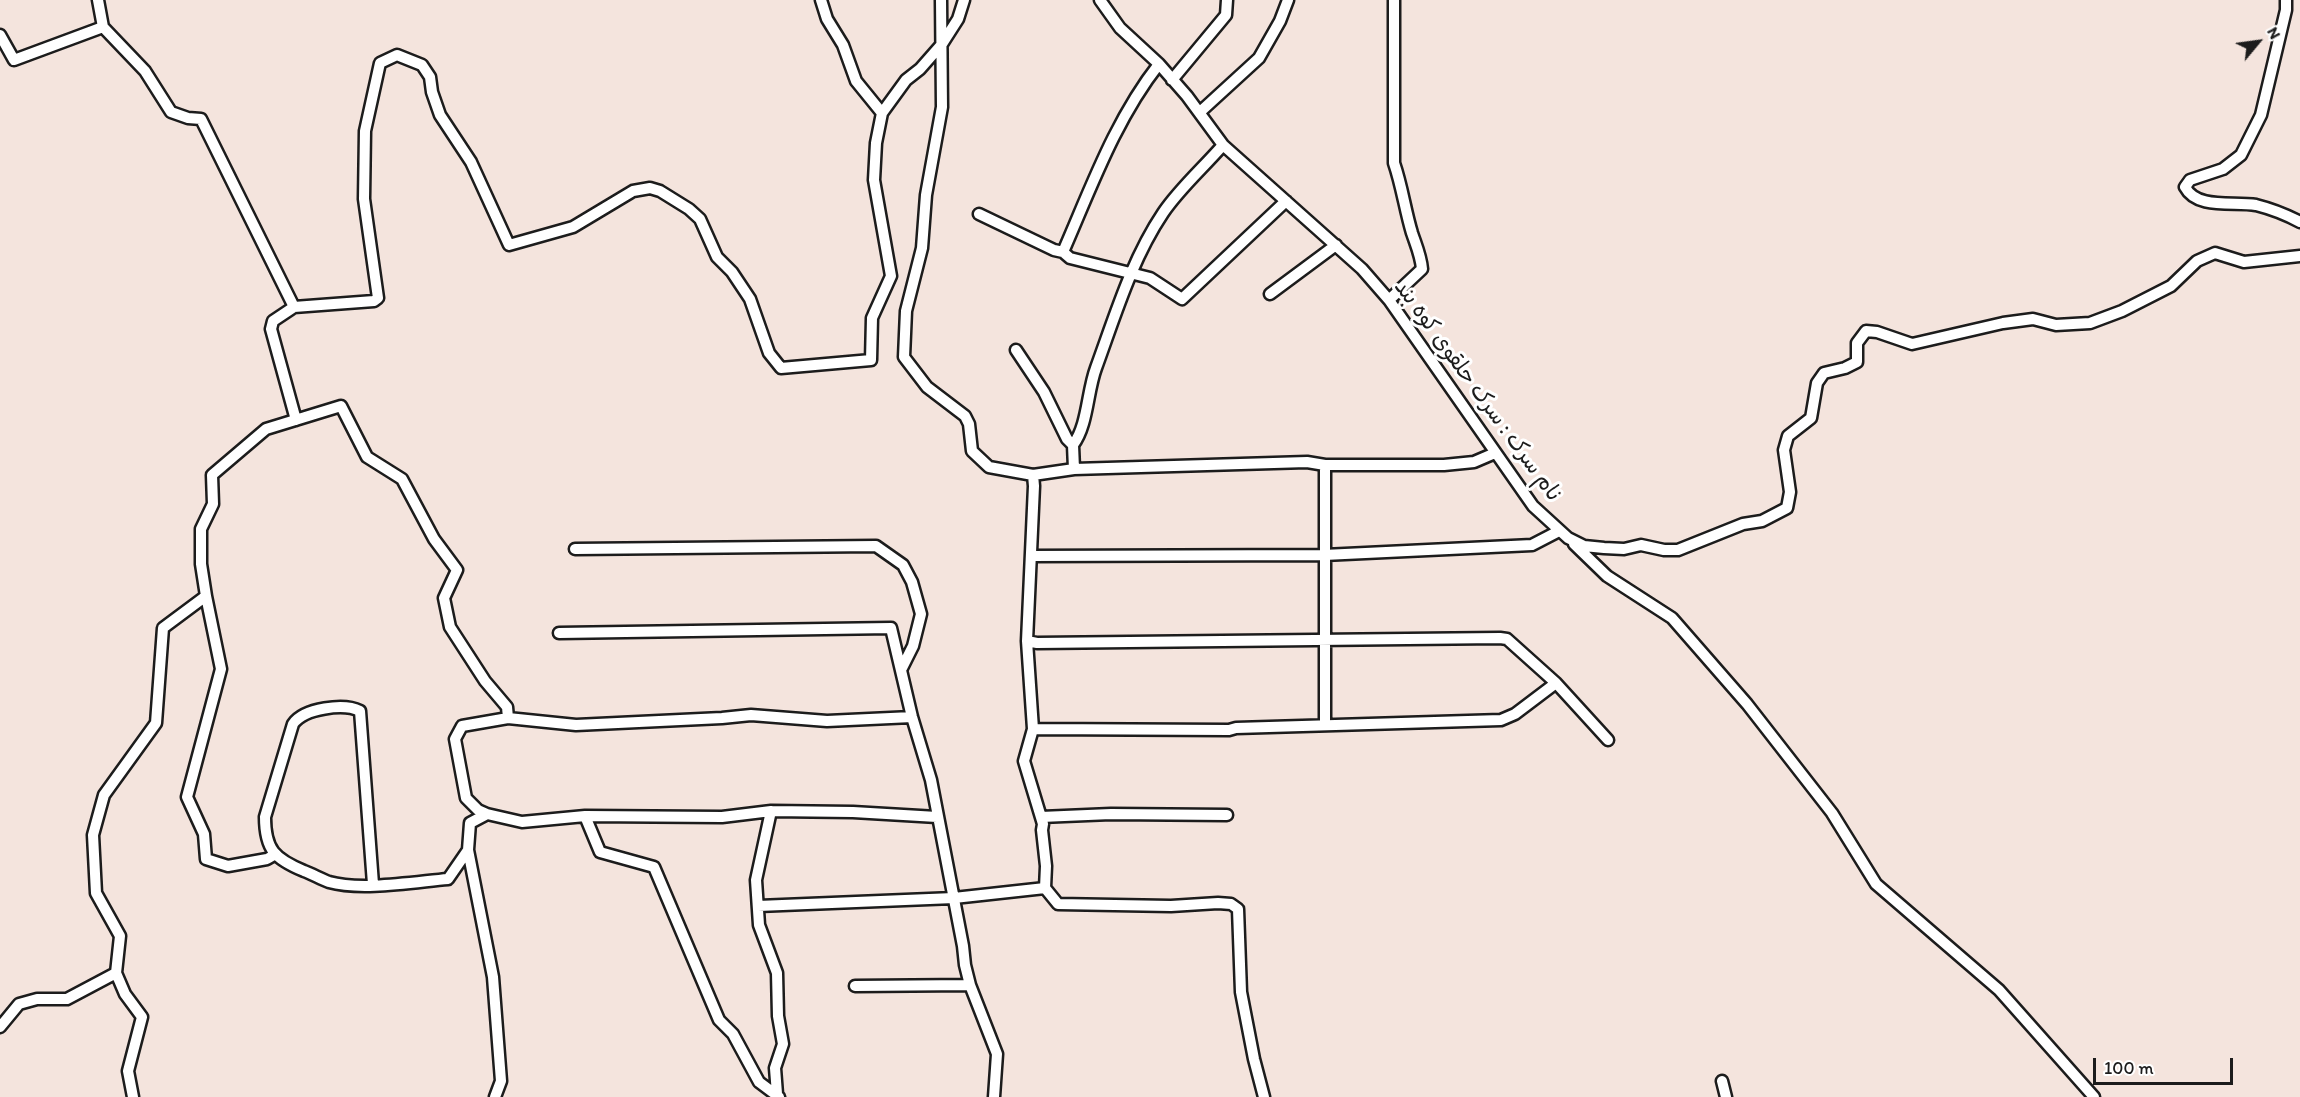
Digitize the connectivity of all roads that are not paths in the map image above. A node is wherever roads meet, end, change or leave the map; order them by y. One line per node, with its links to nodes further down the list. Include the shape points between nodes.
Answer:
1 (98, 0): 10 (street)
2 (821, 0): 16 (street, via 856,81)
3 (941, 0): 12 (street)
4 (964, 0): 12 (street, via 958,19)
5 (1100, 0): 13 (street, نام سرک : سرک حلقوی کوه بند, via 1120,27)
6 (1227, 0): 14 (street, via 1226,15)
7 (1288, 0): 15 (street, via 1259,58)
8 (1394, 0): 26 (street, via 1394,164 1422,270)
9 (2286, 0): 20 (street, via 2261,115 2241,155 2223,169 2190,180 2185,188 2198,199 2253,205 2279,211)
10 (104, 27): 11 (street, via 14,60); 27 (street, via 145,71 171,112 201,119)
11 (0, 35)
12 (942, 44): 16 (street, via 906,80); 34 (street, via 942,107 926,195 922,248 906,311 904,357 927,387 965,416 972,451 989,467)
13 (1159, 64): 14 (street, نام سرک : سرک حلقوی کوه بند); 22 (street, via 1141,87 1108,147)
14 (1172, 80): 15 (street, نام سرک : سرک حلقوی کوه بند)
15 (1200, 112): 17 (street, نام سرک : سرک حلقوی کوه بند)
16 (882, 113): 27 (street, via 874,180 891,276 872,318 871,360 781,368 769,353 750,299 717,257 700,219 660,191 633,191 573,227 509,244 471,162 440,115 430,77 422,65 397,56 380,63 365,131 364,199 378,298)
17 (1223, 145): 18 (street, نام سرک : سرک حلقوی کوه بند); 24 (street, via 1164,211 1141,248)
18 (1286, 201): 21 (street, نام سرک : سرک حلقوی کوه بند); 24 (street, via 1182,298 1150,278)
19 (979, 214): 22 (street)
20 (2300, 222)
21 (1336, 245): 25 (street); 26 (street, نام سرک : سرک حلقوی کوه بند)
22 (1063, 252): 24 (street, via 1070,258)
23 (2300, 256): 35 (street, نام سرک : سرک حلقوی کوه بند, via 2244,262 2216,253 2197,261 2171,286 2090,323 2056,325 2033,319 1912,344 1866,331 1857,343 1857,362 1824,373 1817,383 1811,417 1788,436 1784,450 1790,492 1787,508 1762,521 1743,524 1678,550 1641,545 1624,549 1584,546)
24 (1132, 273): 30 (street, via 1095,371 1083,426)
25 (1270, 294)
26 (1389, 300): 31 (street, نام سرک : سرک حلقوی کوه بند)
27 (294, 307): 29 (street, via 273,321 271,329)
28 (1016, 350): 30 (street)
29 (296, 420): 39 (street, via 266,429 212,475 213,504 201,529); 46 (street, via 341,406 367,457 402,479 434,539 457,570 444,598 450,627 507,707)
30 (1073, 446): 33 (street)
31 (1495, 453): 32 (street, via 1474,462 1444,465); 35 (street, نام سرک : سرک حلقوی کوه بند, via 1533,506)
32 (1325, 465): 33 (street, via 1307,462); 37 (street)
33 (1074, 469): 34 (street)
34 (1033, 475): 38 (street)
35 (1563, 534): 37 (street, via 1532,545); 73 (street, via 1607,576 1672,618 1748,704 1832,813 1876,884 1999,990)
36 (575, 549): 43 (street, via 876,546 903,565 921,614 913,646)
37 (1324, 555): 38 (street); 41 (street)
38 (1031, 556): 42 (street)
39 (206, 596): 57 (street, via 221,669 187,797 204,834 206,860 228,866); 62 (street, via 163,628 156,723 104,795 93,835 96,892 120,936)
40 (559, 633): 43 (street, via 891,628)
41 (1324, 640): 42 (street); 44 (street, via 1507,639); 47 (street)
42 (1027, 641): 48 (street)
43 (902, 668): 45 (street)
44 (1556, 683): 47 (street, via 1501,720); 49 (street)
45 (912, 717): 46 (street, via 827,721 751,715 576,725); 54 (street)
46 (508, 718): 51 (street, via 462,726 455,739 466,798)
47 (1325, 724): 48 (street, via 1229,730)
48 (1033, 729): 55 (street, via 1024,761)
49 (1608, 740)
50 (771, 811): 53 (street, via 722,817); 54 (street); 61 (street, via 756,880)
51 (487, 814): 53 (street, via 522,822); 56 (street, via 470,823)
52 (1227, 815): 55 (street)
53 (585, 816): 67 (street, via 600,852 654,867 719,1020 733,1034 759,1082)
54 (938, 817): 60 (street)
55 (1041, 817): 59 (street)
56 (468, 850): 58 (street, via 448,879); 69 (street, via 493,977 501,1081)
57 (274, 855): 58 (street, via 330,882); 58 (street, via 265,817 293,723 307,712 355,708 360,711)
58 (373, 884)
59 (1045, 888): 60 (street); 71 (street, via 1058,904 1218,903 1238,909 1241,992)
60 (954, 898): 61 (street); 63 (street)
61 (758, 906): 67 (street, via 759,926 777,973 783,1044 775,1068)
62 (116, 973): 65 (street, via 67,999 37,999 19,1004); 68 (street, via 142,1017 128,1071)
63 (970, 985): 64 (street); 70 (street, via 997,1054)
64 (855, 986)
65 (0, 1027)
66 (1722, 1081): 72 (street)
67 (778, 1096)
68 (133, 1097)
69 (495, 1097)
70 (994, 1097)
71 (1264, 1097)
72 (1726, 1097)
73 (2094, 1097)

